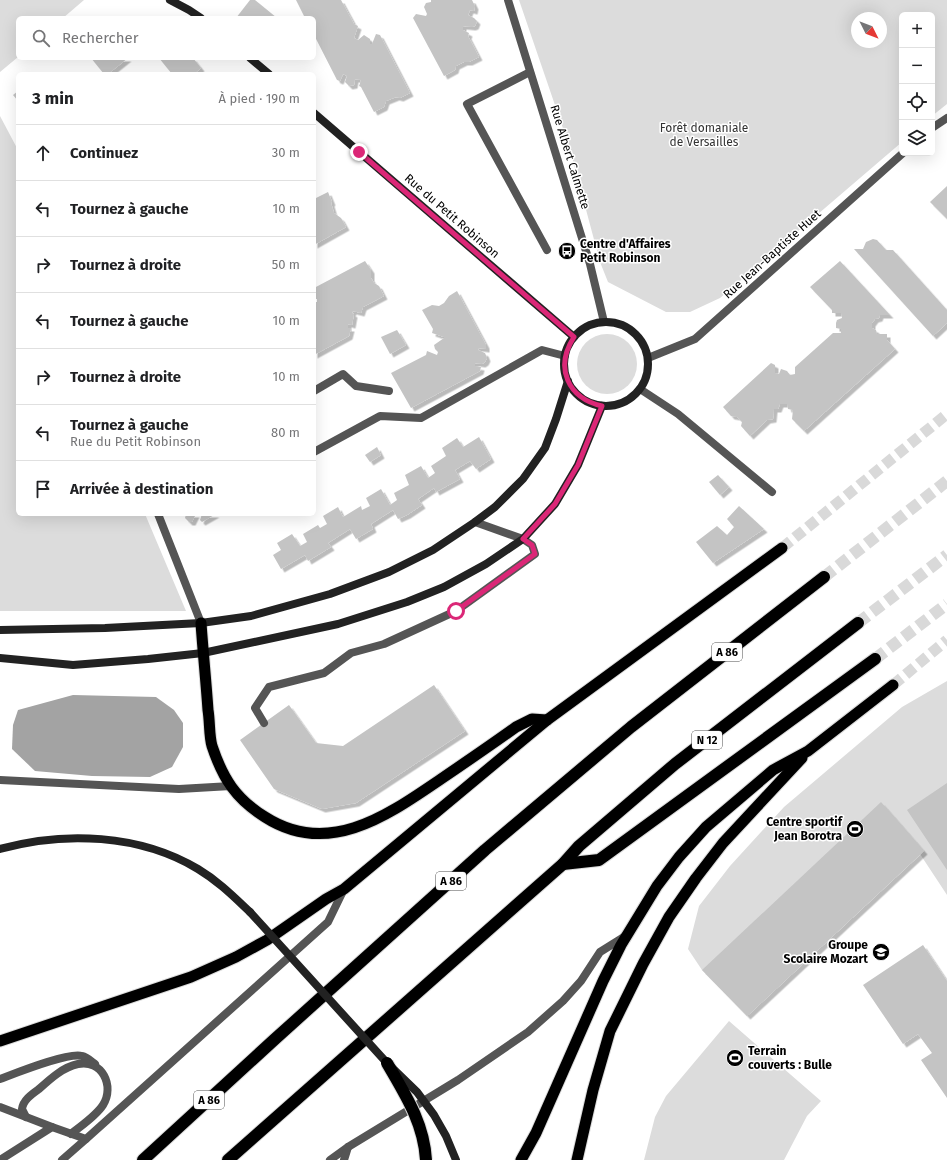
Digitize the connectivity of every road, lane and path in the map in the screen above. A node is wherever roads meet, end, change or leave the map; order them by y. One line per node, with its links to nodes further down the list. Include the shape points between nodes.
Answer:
1 (170, 0): 3 (main road)
2 (508, 0): 6 (street, Rue Albert Calmette)
3 (198, 16)
4 (252, 60): 5 (main road)
5 (267, 72)
6 (530, 72): 11 (street, via 467,104); 12 (street, Rue Albert Calmette, via 590,264)
7 (316, 115): 13 (main road, Rue du Petit Robinson)
8 (947, 118): 9 (street)
9 (935, 126)
10 (900, 156): 15 (street, Rue Jean-Baptiste Huet, via 695,340)
11 (547, 250)
12 (604, 322): 13 (main road, via 588,327); 15 (main road, via 628,328 644,346)
13 (574, 337): 14 (main road)
14 (565, 356): 16 (main road); 21 (street, via 542,350 421,418 380,416)
15 (648, 358): 17 (main road, via 648,369)
16 (568, 381): 20 (main road, via 581,398); 24 (main road, via 545,448 523,479 495,507)
17 (640, 389): 20 (main road, via 620,404); 22 (street, via 678,414)
18 (316, 390): 19 (street, via 343,374 356,386)
19 (389, 391)
20 (602, 406): 25 (main road, via 578,465 555,504)
21 (316, 451)
22 (772, 492)
23 (159, 516): 28 (street)
24 (475, 522): 25 (street); 28 (main road, via 433,550 389,572 330,594 251,616)
25 (523, 539): 31 (main road, via 486,564 444,587 407,602 338,624); 36 (street, via 532,545 535,554 456,611 384,644 351,653 324,673 269,687 256,708)
26 (782, 548): 35 (highway)
27 (824, 577): 56 (highway, A 86, via 631,727 491,845)
28 (200, 623): 30 (main road); 31 (highway)
29 (858, 623): 41 (highway, N 12, via 676,764 579,846)
30 (0, 630)
31 (203, 652): 32 (main road, via 148,660 73,665); 39 (highway, via 212,745 223,774)
32 (0, 658)
33 (875, 659): 41 (highway, via 599,860)
34 (893, 686): 37 (highway)
35 (547, 720): 39 (highway, via 532,719 399,808 373,822 344,831 320,834 300,832 275,824 252,809); 42 (highway)
36 (264, 723)
37 (808, 751): 43 (highway, via 773,770 706,827 657,886); 63 (highway, via 723,843 669,917 610,1031)
38 (0, 780): 39 (street, via 179,789)
39 (231, 786)
40 (0, 849): 45 (main road, bridge, via 44,840 98,839 148,847 198,869 223,886 250,912)
41 (563, 864): 57 (highway)
42 (344, 889): 44 (highway, via 267,940 230,960 191,977); 52 (street, via 328,922)
43 (627, 936): 53 (street, via 600,952 563,1002 528,1032 458,1080); 62 (highway, via 603,981 536,1133)
44 (0, 1041)
45 (387, 1063): 60 (highway, bridge, via 418,1119); 61 (main road, bridge, via 417,1092 434,1115)
46 (102, 1071): 47 (street, via 88,1058 76,1055); 49 (street, via 95,1066 80,1064 52,1078 24,1101 22,1109); 51 (street, via 108,1086 106,1100 103,1106)
47 (0, 1078)
48 (0, 1107): 49 (street)
49 (26, 1117): 50 (street)
50 (52, 1127): 51 (street); 54 (street)
51 (72, 1134): 52 (street)
52 (86, 1139): 55 (street)
53 (348, 1147): 58 (street); 59 (street)
54 (0, 1160)
55 (62, 1160)
56 (143, 1160)
57 (228, 1160)
58 (330, 1160)
59 (344, 1160)
60 (426, 1160)
61 (456, 1160)
62 (521, 1160)
63 (577, 1160)

